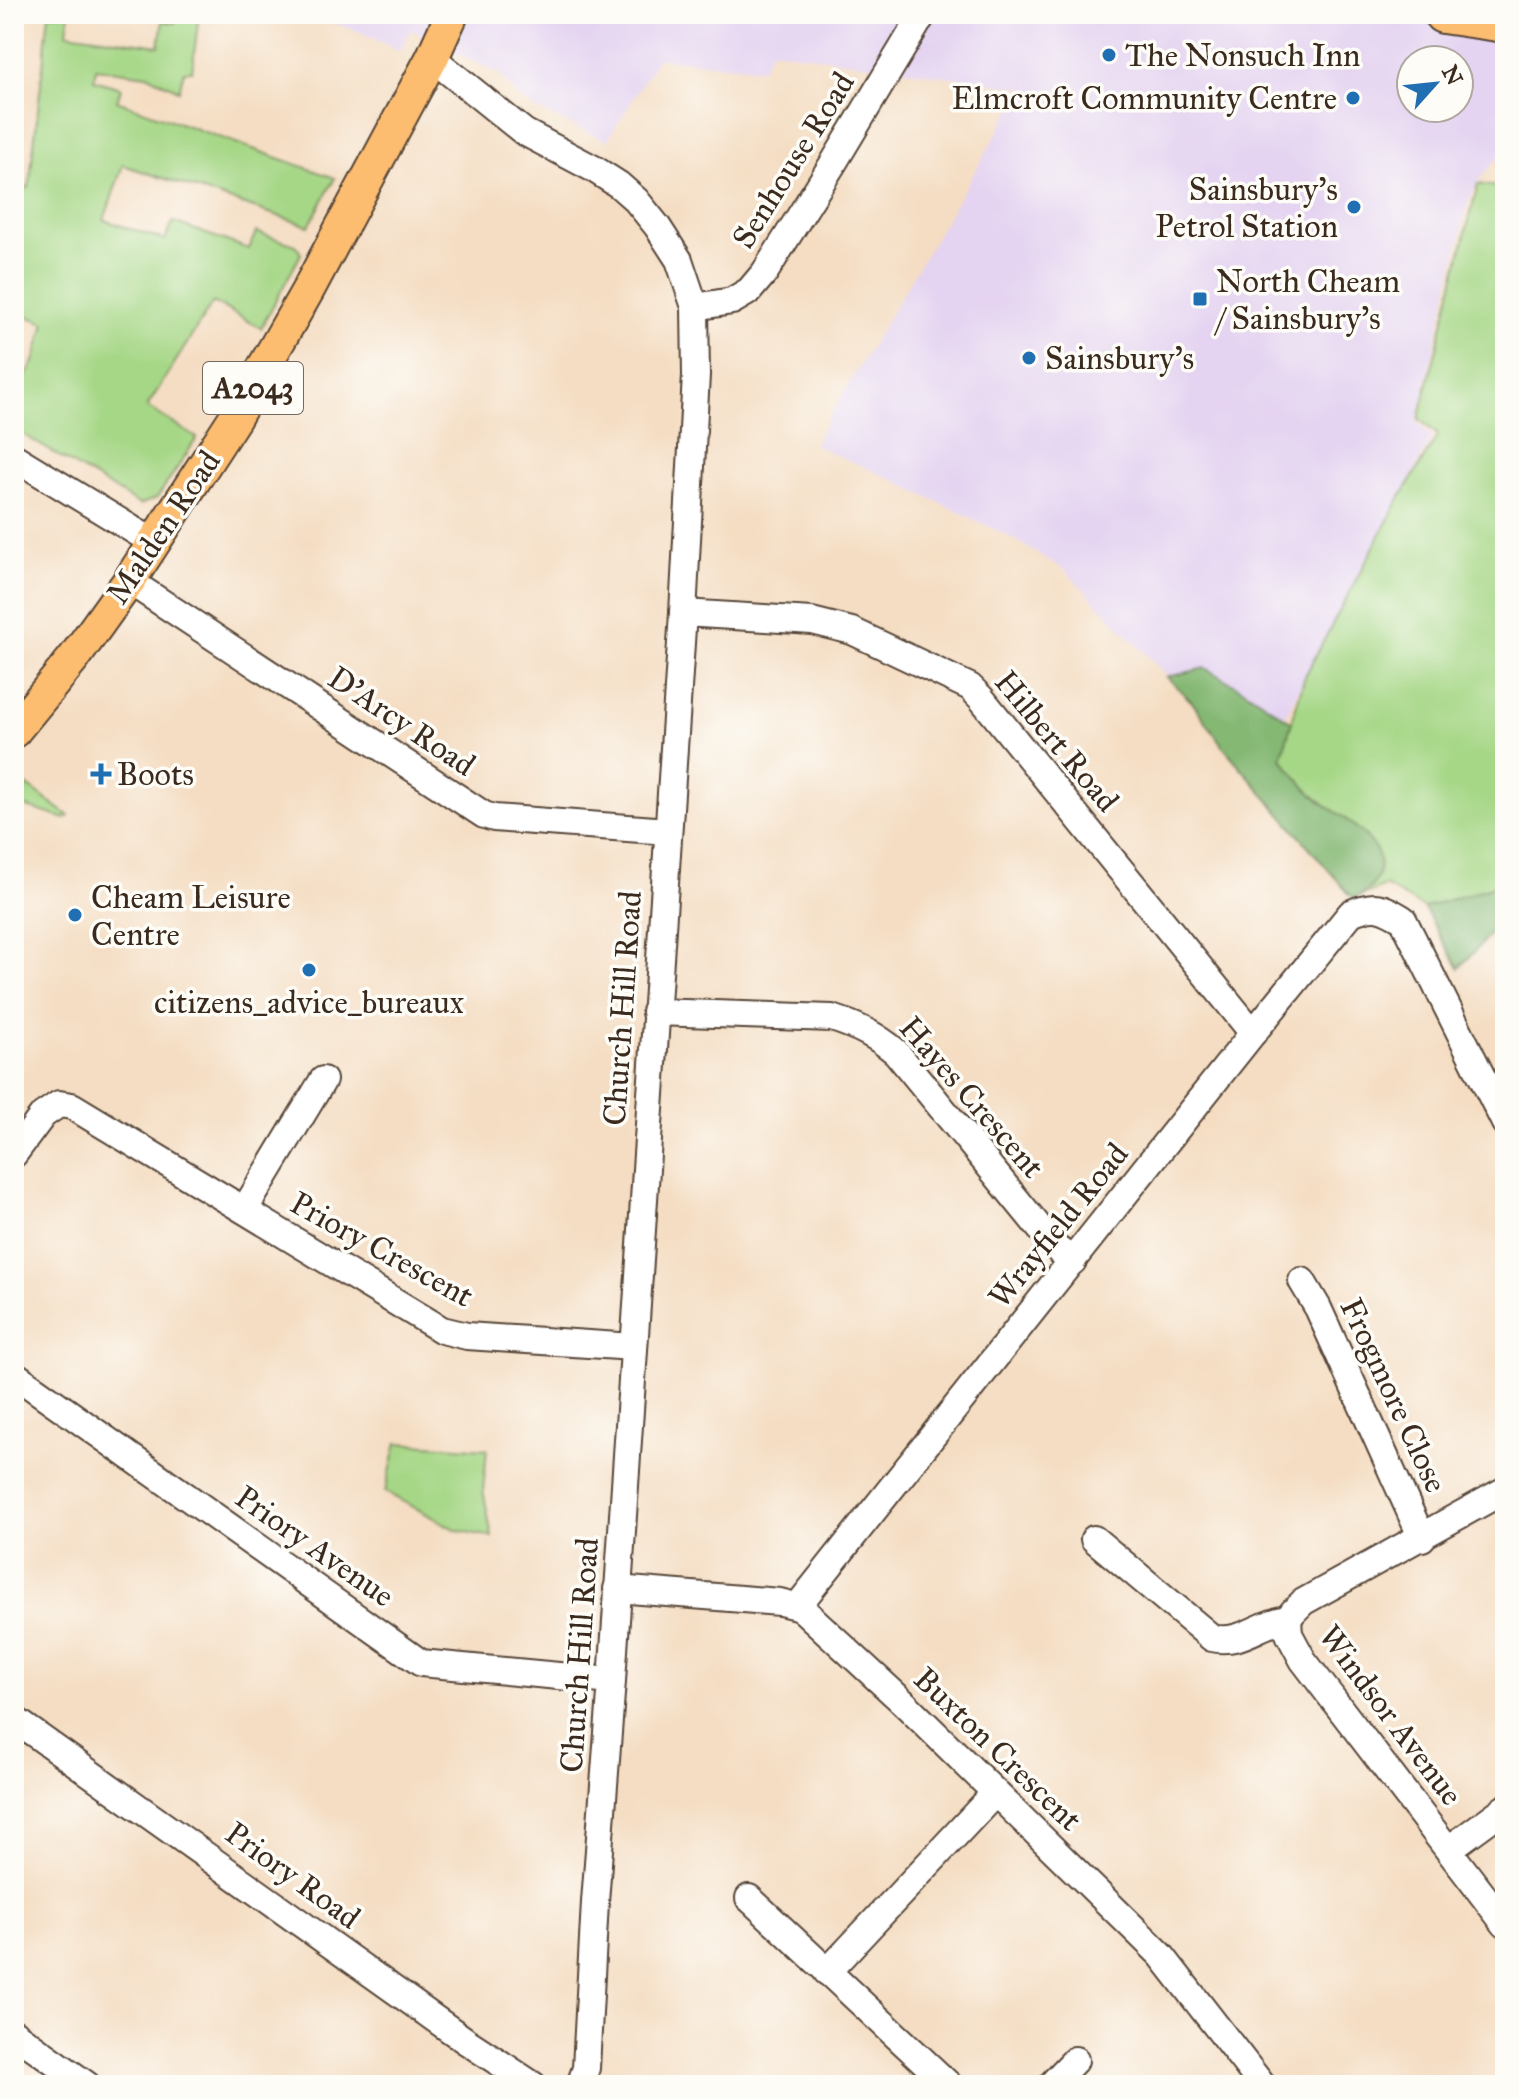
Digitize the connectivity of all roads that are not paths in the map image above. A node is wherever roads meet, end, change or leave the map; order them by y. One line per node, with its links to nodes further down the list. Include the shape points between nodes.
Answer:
1 (452, 14): 5 (main road, Malden Road / A2043)
2 (923, 14): 6 (street, Senhouse Road, via 765,272 732,301)
3 (1443, 14): 4 (highway)
4 (1505, 23)
5 (432, 58): 6 (street, Church Hill Road, via 524,132 594,169 636,200 679,260); 8 (main road, Malden Road / A2043, via 283,337)
6 (695, 307): 10 (street, Church Hill Road)
7 (14, 457): 8 (street)
8 (153, 542): 9 (main road, Malden Road / A2043)
9 (129, 581): 11 (main road, Malden Road / A2043); 12 (street, D'Arcy Road, via 484,815)
10 (683, 613): 12 (street, Church Hill Road); 14 (street, Hilbert Road, via 831,624 970,687)
11 (14, 731)
12 (668, 831): 13 (street, Church Hill Road)
13 (655, 1012): 19 (street, Hayes Crescent, via 832,1018 878,1037 896,1052 1056,1248); 21 (street, Church Hill Road)
14 (1253, 1033): 16 (street, Wrayfield Road, via 1351,913 1383,907 1403,919); 19 (street, Wrayfield Road)
15 (323, 1080): 18 (street, Priory Crescent)
16 (1505, 1123)
17 (14, 1154): 18 (street, Priory Crescent, via 43,1115 59,1104 72,1106)
18 (245, 1209): 21 (street, Priory Crescent, via 442,1330)
19 (1073, 1261): 27 (street, Wrayfield Road)
20 (1302, 1281): 24 (street, Frogmore Close)
21 (634, 1347): 26 (street, Church Hill Road)
22 (14, 1374): 29 (street, Priory Avenue, via 421,1663)
23 (1505, 1490): 24 (street)
24 (1422, 1538): 28 (street, via 1303,1602)
25 (1094, 1539): 28 (street, via 1212,1638 1234,1639)
26 (617, 1589): 27 (street); 29 (street, Church Hill Road)
27 (800, 1607): 31 (street, Buxton Crescent)
28 (1288, 1619): 33 (street, Windsor Avenue, via 1289,1634 1303,1660)
29 (612, 1681): 41 (street, Church Hill Road, via 586,2068)
30 (14, 1719): 40 (street, Priory Road)
31 (995, 1793): 36 (street); 44 (street, Buxton Crescent, via 1161,1955)
32 (1505, 1808): 33 (street)
33 (1449, 1849): 35 (street, Windsor Avenue)
34 (749, 1898): 36 (street)
35 (1505, 1924)
36 (827, 1972): 42 (street)
37 (14, 2033): 39 (street)
38 (1075, 2060): 43 (street)
39 (87, 2085)
40 (533, 2085)
41 (580, 2085)
42 (949, 2085)
43 (1051, 2085)
44 (1262, 2085)

